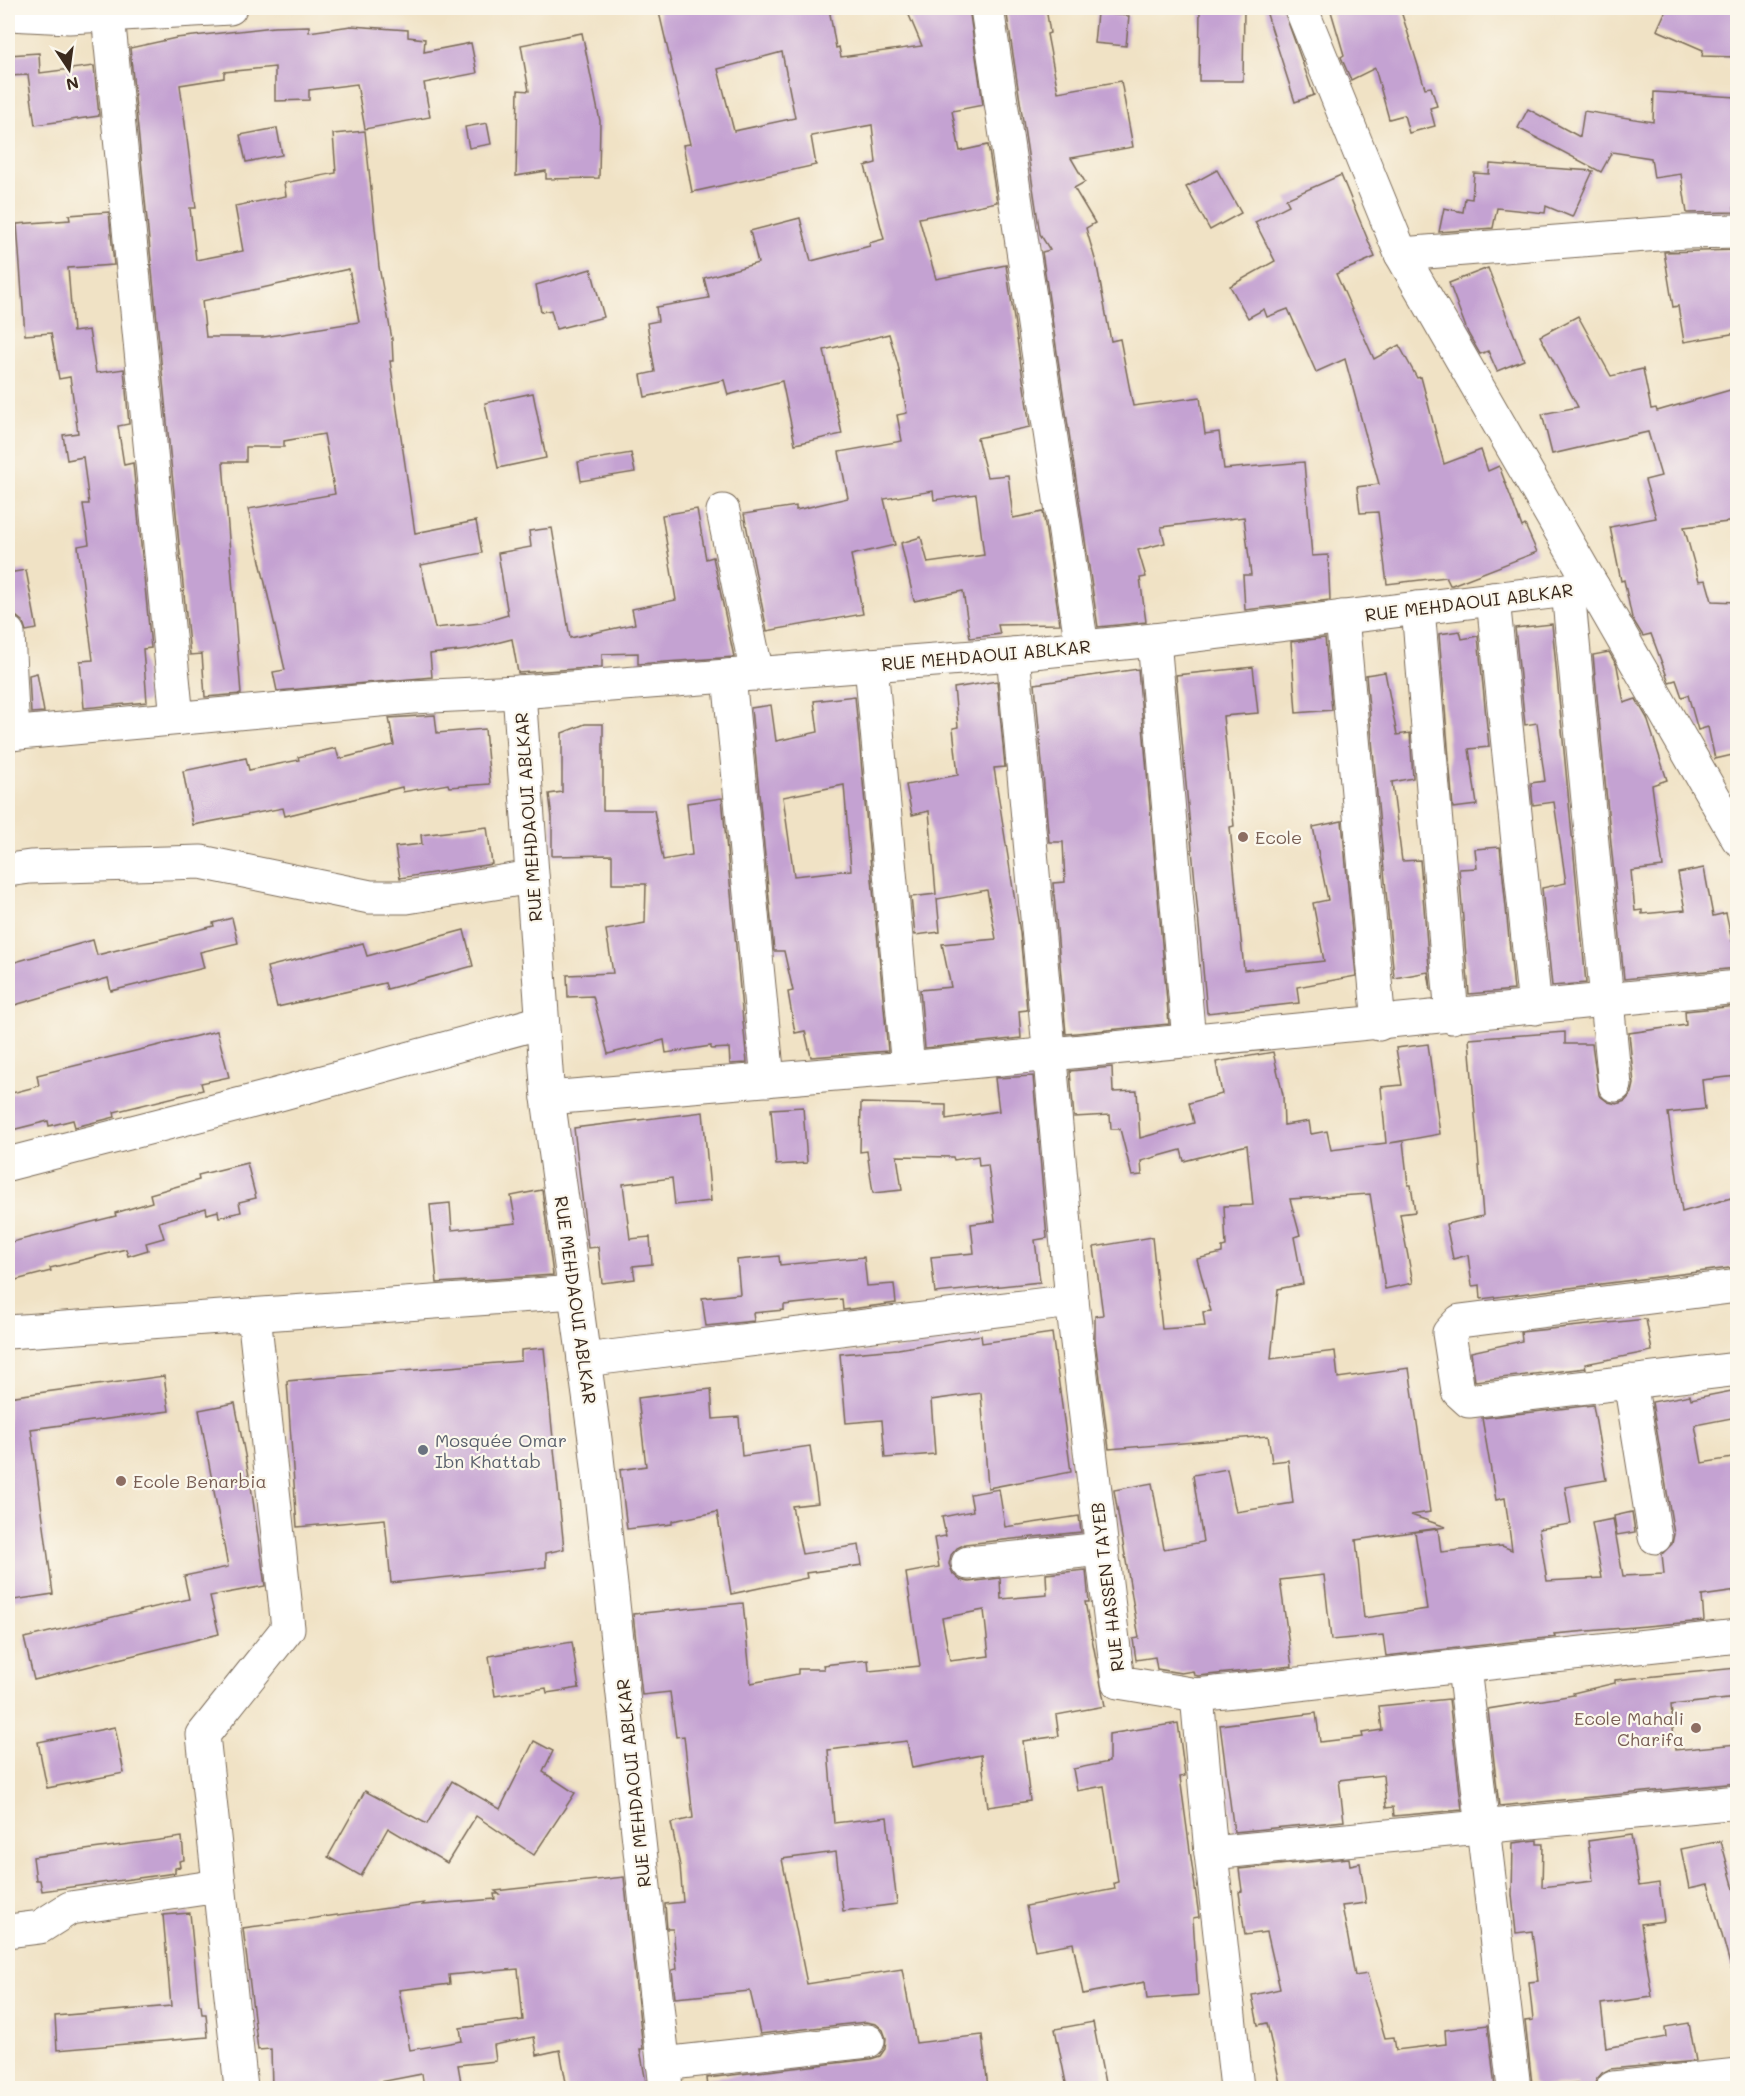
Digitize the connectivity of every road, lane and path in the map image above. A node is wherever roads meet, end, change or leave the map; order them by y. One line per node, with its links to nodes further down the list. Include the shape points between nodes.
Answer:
1 (231, 8): 5 (street)
2 (987, 8): 15 (street)
3 (1301, 8): 7 (street)
4 (8, 14): 5 (street)
5 (108, 15): 20 (street)
6 (1737, 231): 7 (street)
7 (1401, 254): 9 (street)
8 (723, 511): 18 (street)
9 (1580, 589): 10 (street, RUE MEHDAOUI ABLKAR); 22 (street, RUE MEHDAOUI ABLKAR); 26 (street)
10 (1493, 599): 11 (street, RUE MEHDAOUI ABLKAR); 27 (street)
11 (1418, 608): 12 (street, RUE MEHDAOUI ABLKAR); 28 (street)
12 (1342, 617): 14 (street, RUE MEHDAOUI ABLKAR); 30 (street)
13 (8, 633): 21 (street)
14 (1154, 640): 15 (street, RUE MEHDAOUI ABLKAR); 31 (street)
15 (1082, 647): 16 (street, RUE MEHDAOUI ABLKAR)
16 (1013, 654): 17 (street, RUE MEHDAOUI ABLKAR); 32 (street, RUE HASSEN TAYEB)
17 (871, 664): 18 (street, RUE MEHDAOUI ABLKAR); 33 (street)
18 (743, 675): 19 (street, RUE MEHDAOUI ABLKAR); 34 (street)
19 (519, 692): 20 (street, via 412,697); 24 (street, RUE MEHDAOUI ABLKAR)
20 (177, 718): 21 (street)
21 (10, 734)
22 (1737, 839)
23 (8, 870): 24 (street, via 201,862 370,897 407,897)
24 (532, 877): 29 (street, RUE MEHDAOUI ABLKAR)
25 (1737, 987): 26 (street)
26 (1608, 999): 27 (street); 35 (street)
27 (1535, 1008): 28 (street)
28 (1452, 1017): 30 (street)
29 (542, 1022): 36 (street, RUE MEHDAOUI ABLKAR); 37 (street)
30 (1379, 1024): 31 (street)
31 (1189, 1041): 32 (street)
32 (1050, 1055): 33 (street); 40 (street, RUE HASSEN TAYEB)
33 (908, 1068): 34 (street)
34 (768, 1080): 36 (street)
35 (1615, 1085)
36 (548, 1098): 39 (street, RUE MEHDAOUI ABLKAR)
37 (8, 1164)
38 (1737, 1286): 45 (street, via 1460,1321 1449,1333 1458,1391 1469,1401)
39 (575, 1292): 41 (street); 43 (street, RUE MEHDAOUI ABLKAR)
40 (1072, 1301): 43 (street); 47 (street, RUE HASSEN TAYEB)
41 (254, 1315): 42 (street); 55 (street, via 288,1628 203,1735)
42 (8, 1332)
43 (584, 1360): 59 (street, RUE MEHDAOUI ABLKAR)
44 (1737, 1369): 45 (street)
45 (1630, 1381): 46 (street)
46 (1655, 1537)
47 (1102, 1549): 48 (street); 51 (street, RUE HASSEN TAYEB, via 1118,1682)
48 (968, 1563)
49 (1737, 1636): 50 (street)
50 (1464, 1668): 51 (street); 53 (street)
51 (1197, 1695): 54 (street)
52 (1737, 1802): 53 (street)
53 (1484, 1826): 54 (street); 62 (street)
54 (1211, 1853): 61 (street)
55 (219, 1886): 56 (street, via 70,1908 40,1927); 60 (street)
56 (8, 1931)
57 (868, 2041): 59 (street)
58 (1737, 2075): 63 (street)
59 (665, 2076)
60 (241, 2088)
61 (1237, 2088)
62 (1514, 2088)
63 (1613, 2088)

